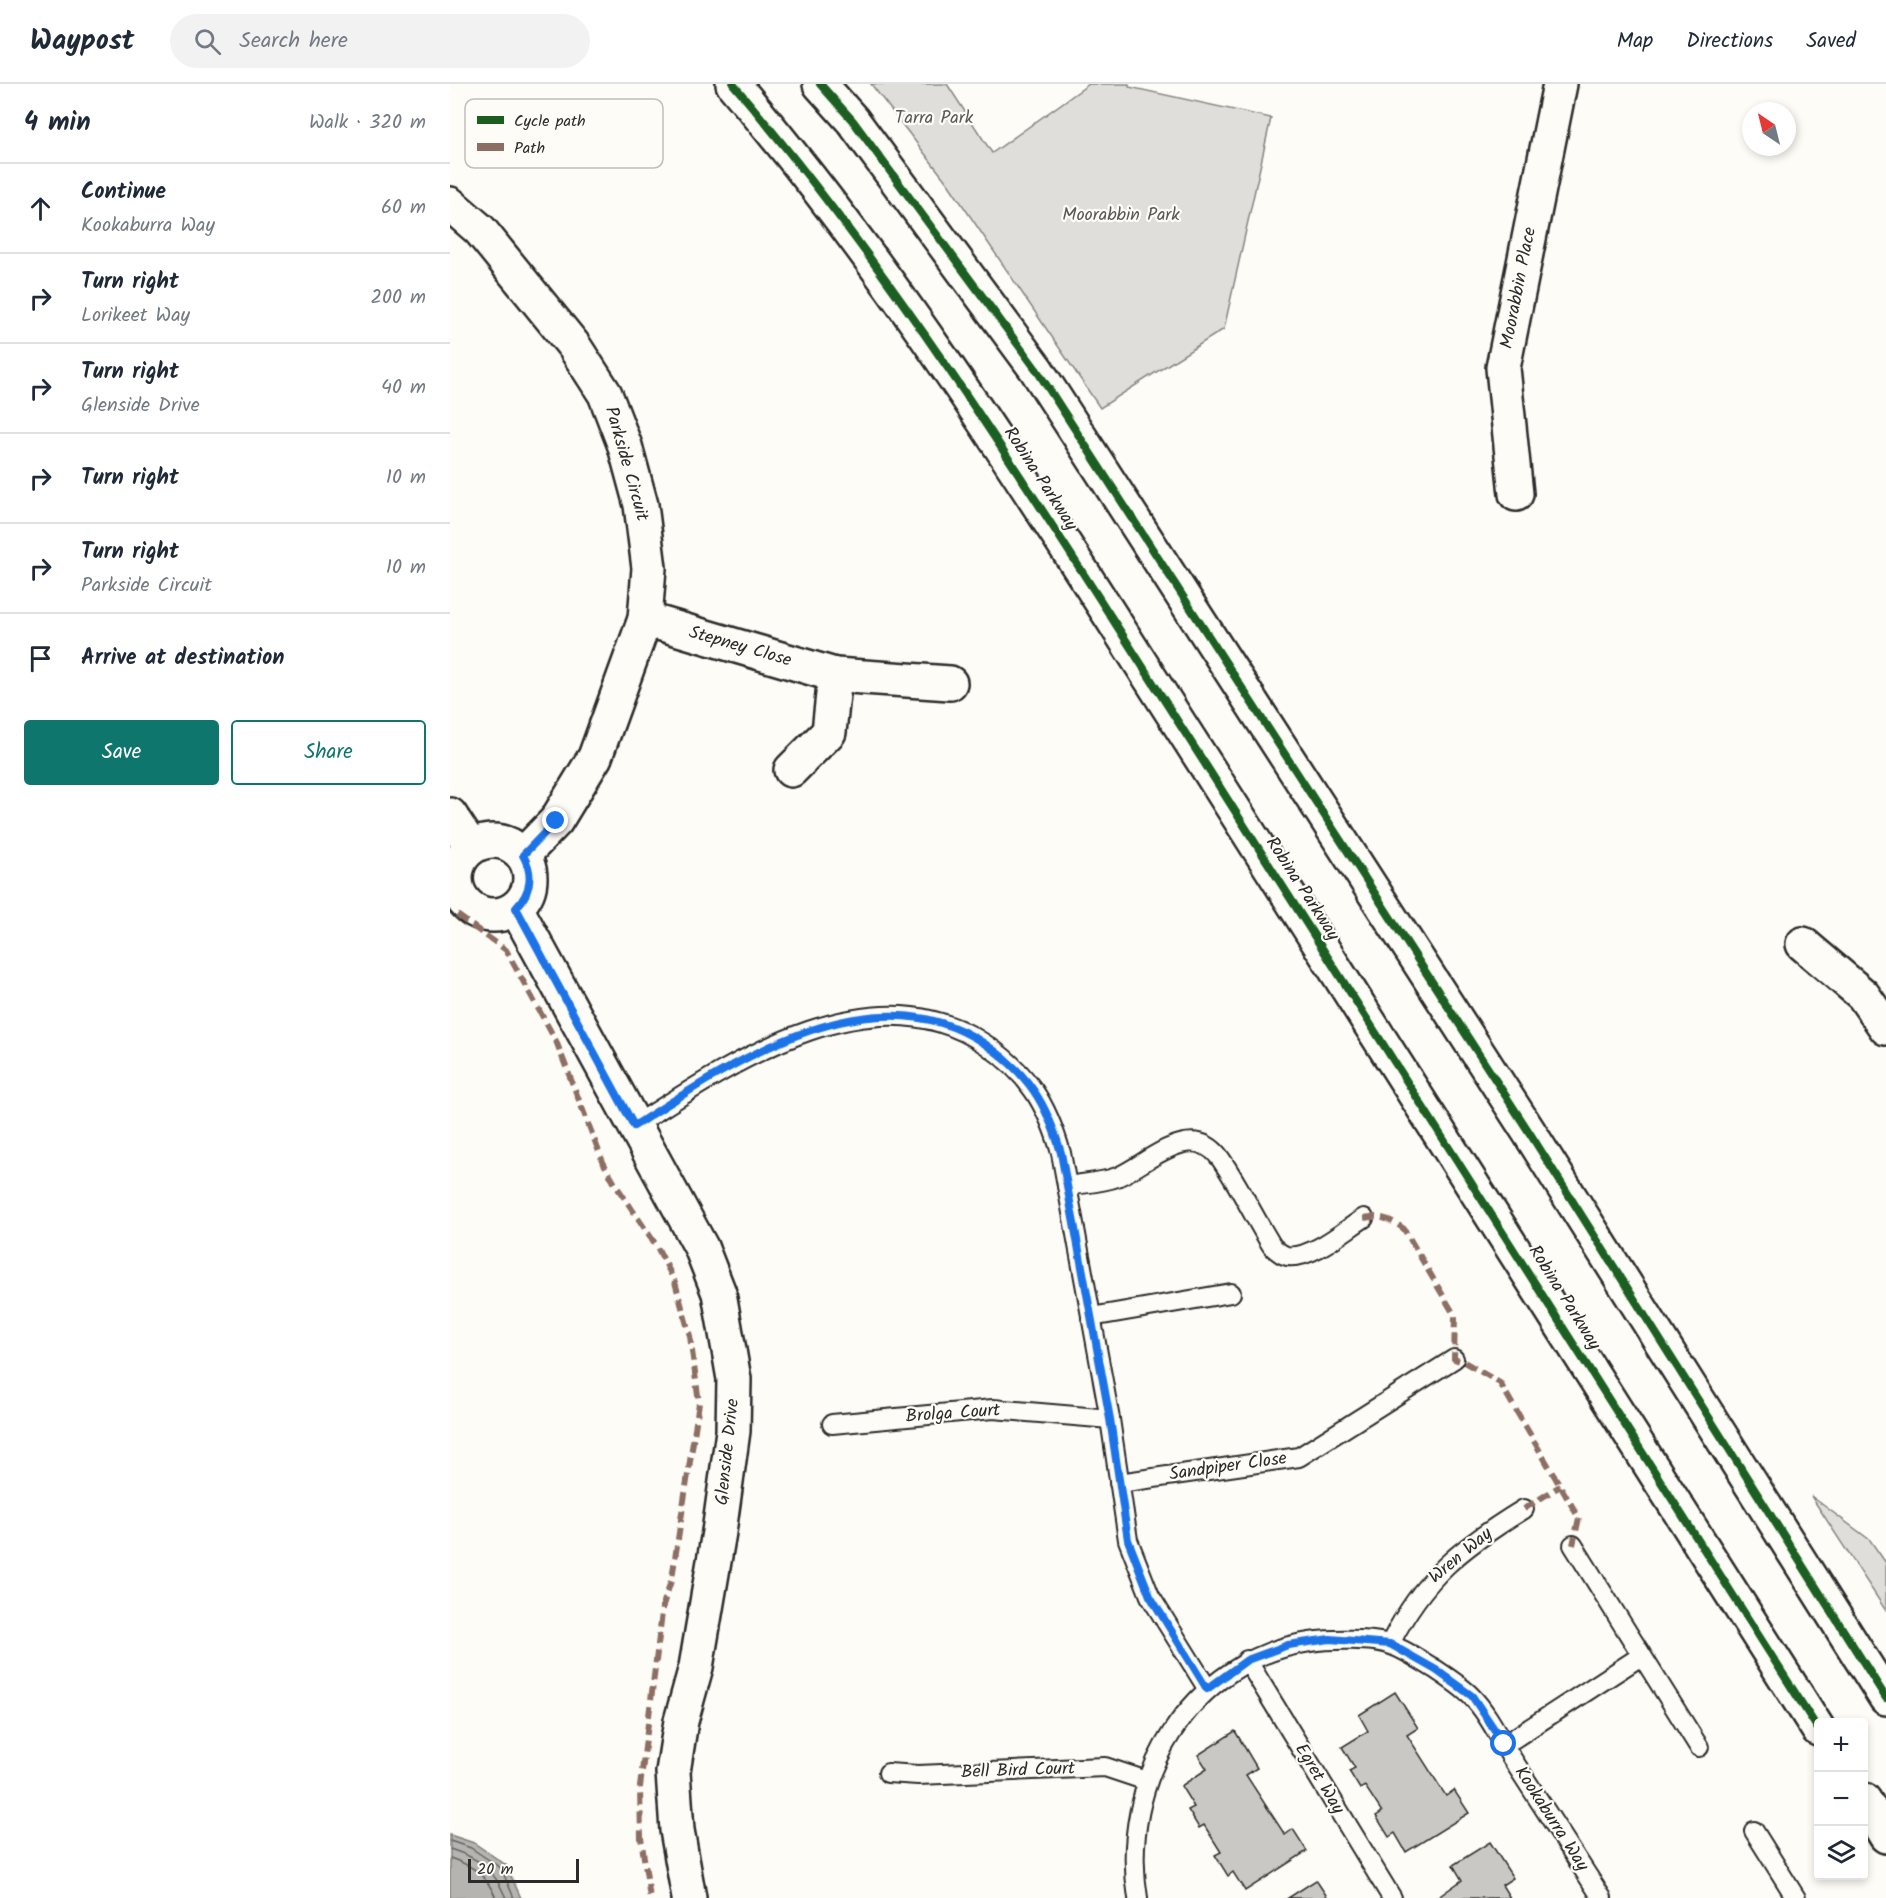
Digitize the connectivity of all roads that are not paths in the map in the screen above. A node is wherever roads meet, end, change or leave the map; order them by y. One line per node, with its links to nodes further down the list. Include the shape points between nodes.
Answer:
1 (733, 84): 33 (main road, Robina Parkway, via 799,162 975,405)
2 (820, 84): 32 (main road, via 853,121 1036,369 1529,1132)
3 (1560, 84): 5 (main road, Moorabbin Place, via 1503,368)
4 (450, 204): 6 (main road, Parkside Circuit, via 480,230 574,346 605,394 641,505 649,568)
5 (1516, 494)
6 (645, 619): 7 (main road, Stepney Close); 12 (main road, Parkside Circuit, via 595,757 556,821)
7 (835, 675): 8 (main road, Stepney Close); 9 (main road, via 829,732)
8 (950, 683)
9 (791, 770)
10 (450, 815): 11 (main road)
11 (471, 847): 12 (main road, via 499,841 517,848); 13 (main road, via 458,862)
12 (523, 855): 14 (main road, via 530,883)
13 (456, 902): 14 (main road, via 487,915)
14 (516, 908): 17 (main road, Glenside Drive)
15 (1803, 944): 16 (main road, via 1863,995)
16 (1886, 1028)
17 (634, 1126): 18 (lane, via 752,1054 850,1020 899,1015 940,1022 975,1037 1008,1059 1030,1083 1051,1119); 41 (main road, Glenside Drive, via 701,1247 719,1293 734,1379 733,1431 719,1532 673,1772 677,1830)
18 (1067, 1186): 19 (lane, via 1107,1180 1162,1149 1181,1143 1202,1145 1219,1156 1272,1246 1285,1256 1311,1252); 21 (lane)
19 (1364, 1218)
20 (1231, 1293): 21 (lane)
21 (1091, 1317): 23 (lane)
22 (1454, 1359): 25 (lane, Sandpiper Close, via 1299,1457)
23 (1110, 1419): 24 (lane, Brolga Court, via 993,1409); 25 (lane)
24 (832, 1424)
25 (1119, 1483): 31 (lane, via 1136,1567)
26 (1524, 1509): 28 (lane, Wren Way, via 1474,1540 1424,1587)
27 (1573, 1545): 29 (lane)
28 (1390, 1644): 30 (lane, Kookaburra Way, via 1330,1639 1288,1645); 34 (lane, Kookaburra Way, via 1472,1696)
29 (1641, 1656): 34 (lane); 35 (lane)
30 (1247, 1660): 31 (lane, Kookaburra Way); 43 (lane, Egret Way)
31 (1207, 1689): 37 (lane, Kookaburra Way, via 1170,1735)
32 (1886, 1698)
33 (1814, 1723)
34 (1504, 1744): 44 (lane, Kookaburra Way)
35 (1699, 1747)
36 (888, 1773): 37 (lane, Bell Bird Court, via 1105,1767)
37 (1147, 1780): 42 (lane, Kookaburra Way, via 1135,1830)
38 (1868, 1808): 40 (main road)
39 (1754, 1831): 45 (lane)
40 (1886, 1836)
41 (689, 1898)
42 (1138, 1898)
43 (1392, 1898)
44 (1602, 1898)
45 (1796, 1898)

